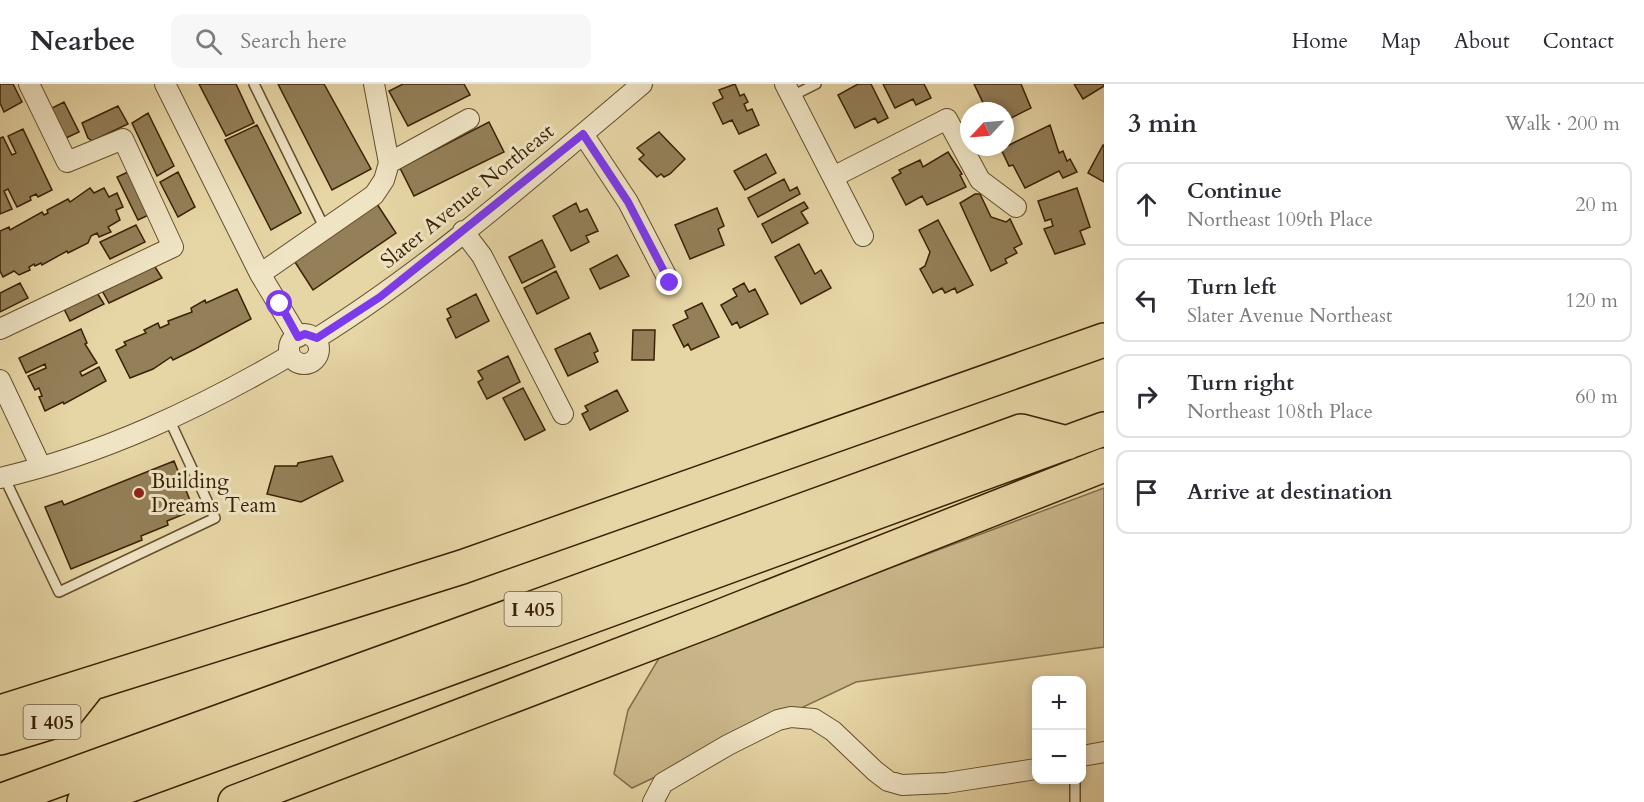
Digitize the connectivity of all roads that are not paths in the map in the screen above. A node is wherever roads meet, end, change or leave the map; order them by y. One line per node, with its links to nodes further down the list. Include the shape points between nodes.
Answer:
1 (29, 84): 18 (street, via 67,162 123,140 173,247)
2 (165, 84): 16 (street)
3 (254, 84): 13 (lane)
4 (374, 84): 10 (street)
5 (642, 84): 9 (street, Slater Avenue Northeast)
6 (816, 84): 7 (lane)
7 (788, 90): 11 (street)
8 (469, 119): 10 (street)
9 (583, 134): 14 (street, Slater Avenue Northeast); 17 (street, via 628,202)
10 (389, 163): 13 (street, via 374,195)
11 (833, 177): 12 (street, via 947,119 980,180); 15 (street)
12 (1016, 207)
13 (325, 229): 16 (street)
14 (463, 231): 19 (street, Slater Avenue Northeast, via 380,297); 22 (street, via 482,256)
15 (863, 236)
16 (260, 274): 19 (street)
17 (670, 283)
18 (0, 329)
19 (308, 338): 23 (street, via 290,344 289,356 223,395)
20 (1104, 340): 29 (highway, I 405, via 462,567)
21 (0, 380): 27 (street)
22 (563, 414)
23 (169, 419): 27 (street, via 115,443); 28 (lane, via 215,518 59,592)
24 (1104, 429): 25 (highway, I 405)
25 (1067, 443): 36 (highway, I 405, via 1021,431); 37 (highway, I 405)
26 (1104, 465): 38 (highway)
27 (41, 467): 28 (street)
28 (2, 477)
29 (88, 684): 30 (highway, I 405); 31 (highway, I 405, via 62,719)
30 (0, 712)
31 (0, 738)
32 (1104, 752): 33 (street)
33 (1086, 755)
34 (1032, 770): 39 (street, via 946,783 903,785 888,781 833,731 814,719 791,717 728,745 663,783)
35 (1075, 784): 40 (lane)
36 (0, 801)
37 (84, 802)
38 (235, 802)
39 (653, 802)
40 (1075, 802)

